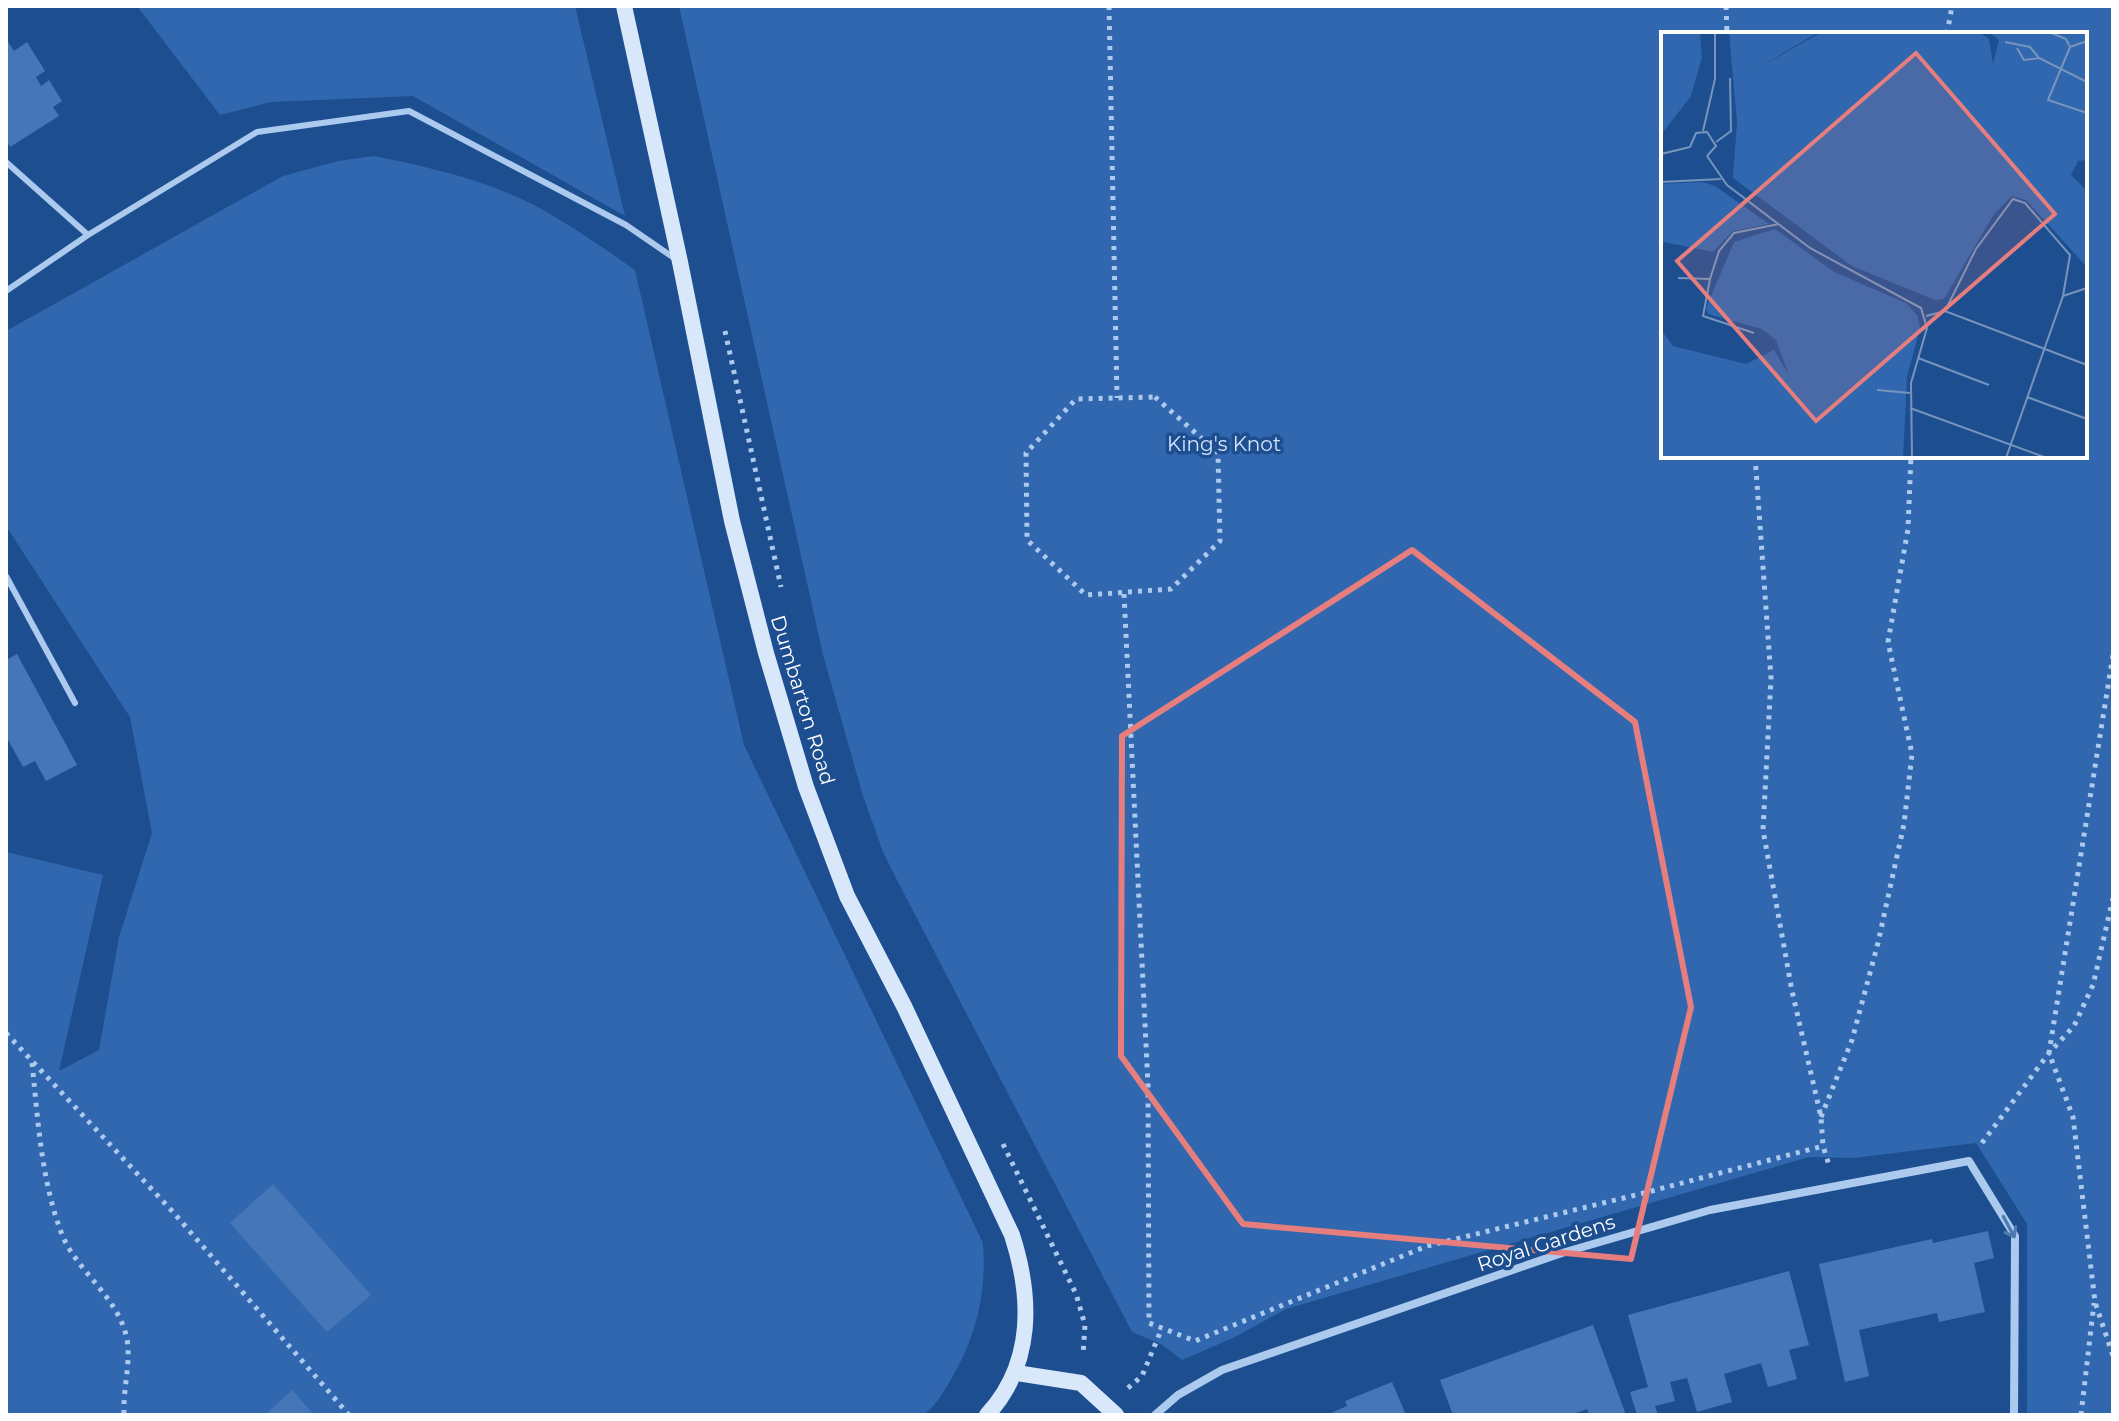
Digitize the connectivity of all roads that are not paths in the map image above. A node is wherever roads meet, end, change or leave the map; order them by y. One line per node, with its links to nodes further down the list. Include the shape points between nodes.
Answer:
1 (624, 6): 4 (main road, Dumbarton Road)
2 (6, 162): 3 (lane)
3 (88, 235): 4 (lane, via 257,132 409,111 626,225); 5 (lane)
4 (680, 262): 8 (main road, Dumbarton Road, via 732,521 806,787 847,896 904,1006 1023,1268 1028,1309)
5 (6, 291)
6 (6, 576): 7 (lane)
7 (75, 703)
8 (1016, 1373): 9 (main road); 10 (main road, via 1081,1383)
9 (987, 1415)
10 (1116, 1415)
11 (1155, 1415): 12 (street, Royal Gardens, one-way to 12, via 1222,1370 1547,1258 1710,1210 1969,1161 2015,1236)
12 (2014, 1415)

